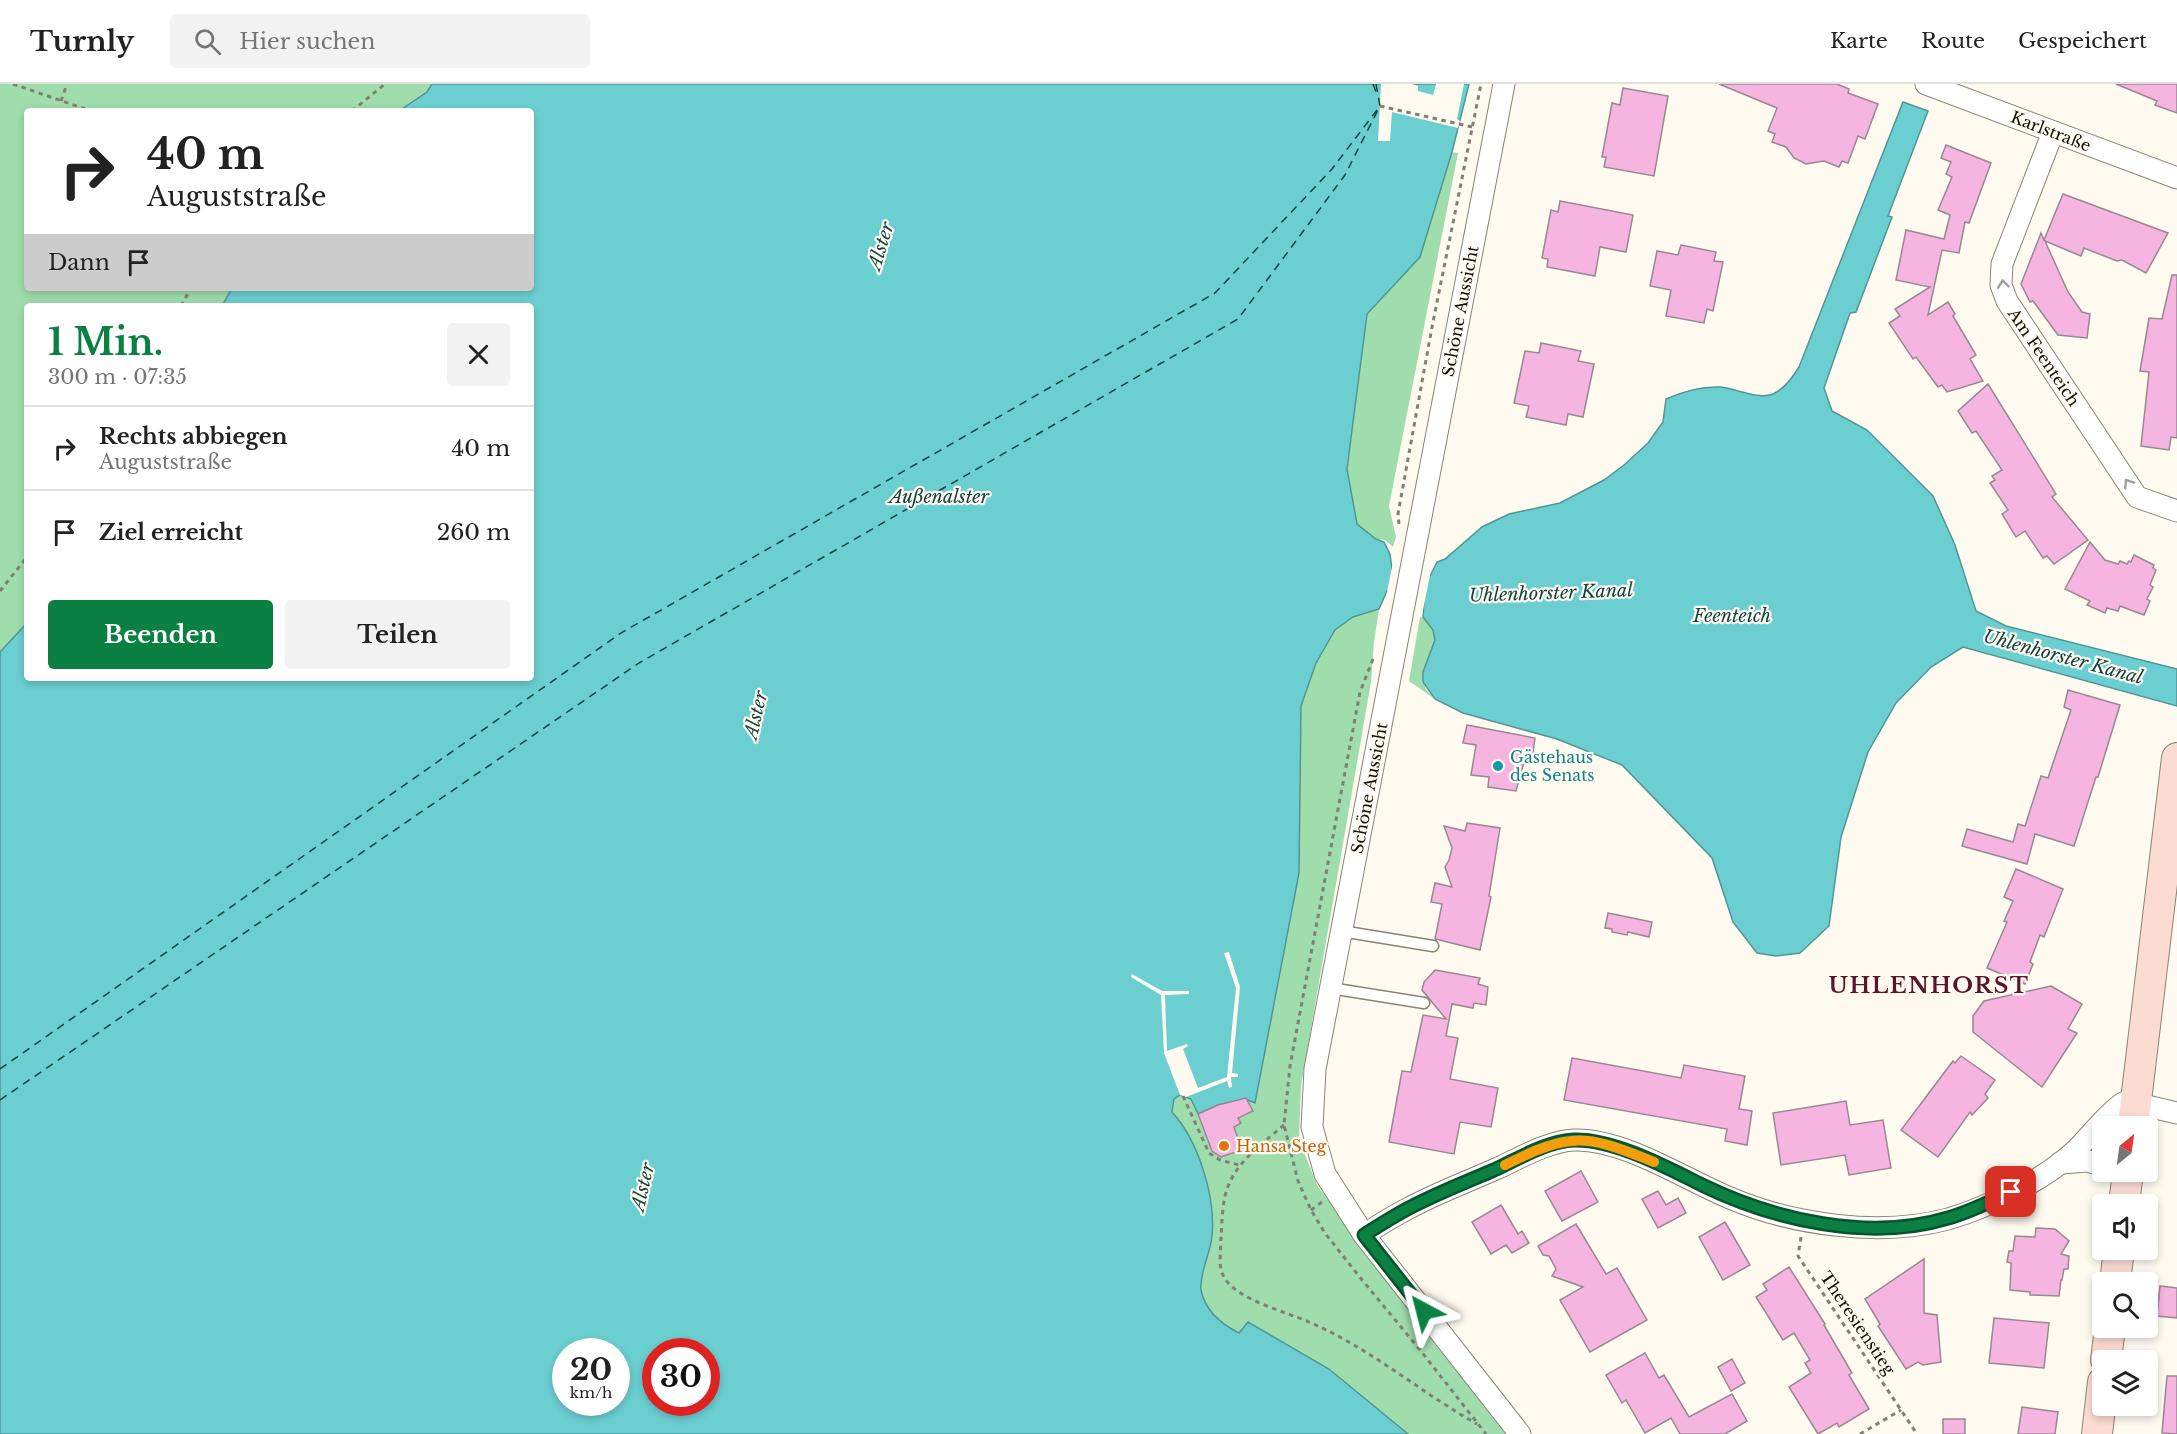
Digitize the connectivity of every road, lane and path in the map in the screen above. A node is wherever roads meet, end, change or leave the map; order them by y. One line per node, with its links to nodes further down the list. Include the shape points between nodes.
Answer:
1 (13, 84): 7 (path)
2 (67, 84): 7 (path)
3 (385, 84): 10 (path)
4 (1481, 84): 11 (path)
5 (1504, 84): 20 (street, Schöne Aussicht)
6 (1926, 84): 12 (street, Karlstraße)
7 (61, 101): 9 (path)
8 (1380, 106): 11 (path)
9 (82, 108)
10 (356, 108)
11 (1473, 127): 15 (path, via 1418,402 1398,514)
12 (2053, 132): 13 (street, Karlstraße); 14 (street, Am Feenteich, one-way to 12, via 2137,497 2007,301 2001,285 2002,264)
13 (2177, 178)
14 (2177, 511)
15 (1400, 526)
16 (24, 561): 17 (path)
17 (0, 591)
18 (1367, 672): 27 (path, via 1360,692 1292,1055)
19 (2177, 758): 26 (main road)
20 (1341, 931): 21 (lane); 22 (street, Schöne Aussicht)
21 (1433, 946)
22 (1330, 988): 23 (lane); 32 (street, Schöne Aussicht, via 1315,1069 1312,1127 1325,1174)
23 (1424, 1003)
24 (1183, 1096): 30 (path, via 1209,1154)
25 (2177, 1113): 26 (street)
26 (2134, 1115): 29 (street, via 2120,1105)
27 (1284, 1125): 30 (path); 35 (path, via 1298,1181 1325,1233)
28 (2092, 1162): 29 (street)
29 (2060, 1164): 31 (street, via 2032,1182 1947,1219 1869,1227)
30 (1239, 1166): 35 (path, via 1226,1190 1221,1250 1222,1274 1232,1287 1350,1343)
31 (1803, 1221): 32 (street, via 1730,1198 1631,1153 1574,1140 1520,1158 1410,1207); 33 (path, Theresienstieg, via 1798,1256)
32 (1364, 1235): 37 (street, Schöne Aussicht)
33 (1901, 1410): 38 (path); 39 (path, Theresienstieg)
34 (2099, 1416): 40 (main road)
35 (1478, 1425): 36 (path)
36 (1486, 1434)
37 (1520, 1434)
38 (1860, 1434)
39 (1917, 1434)
40 (2097, 1434)

